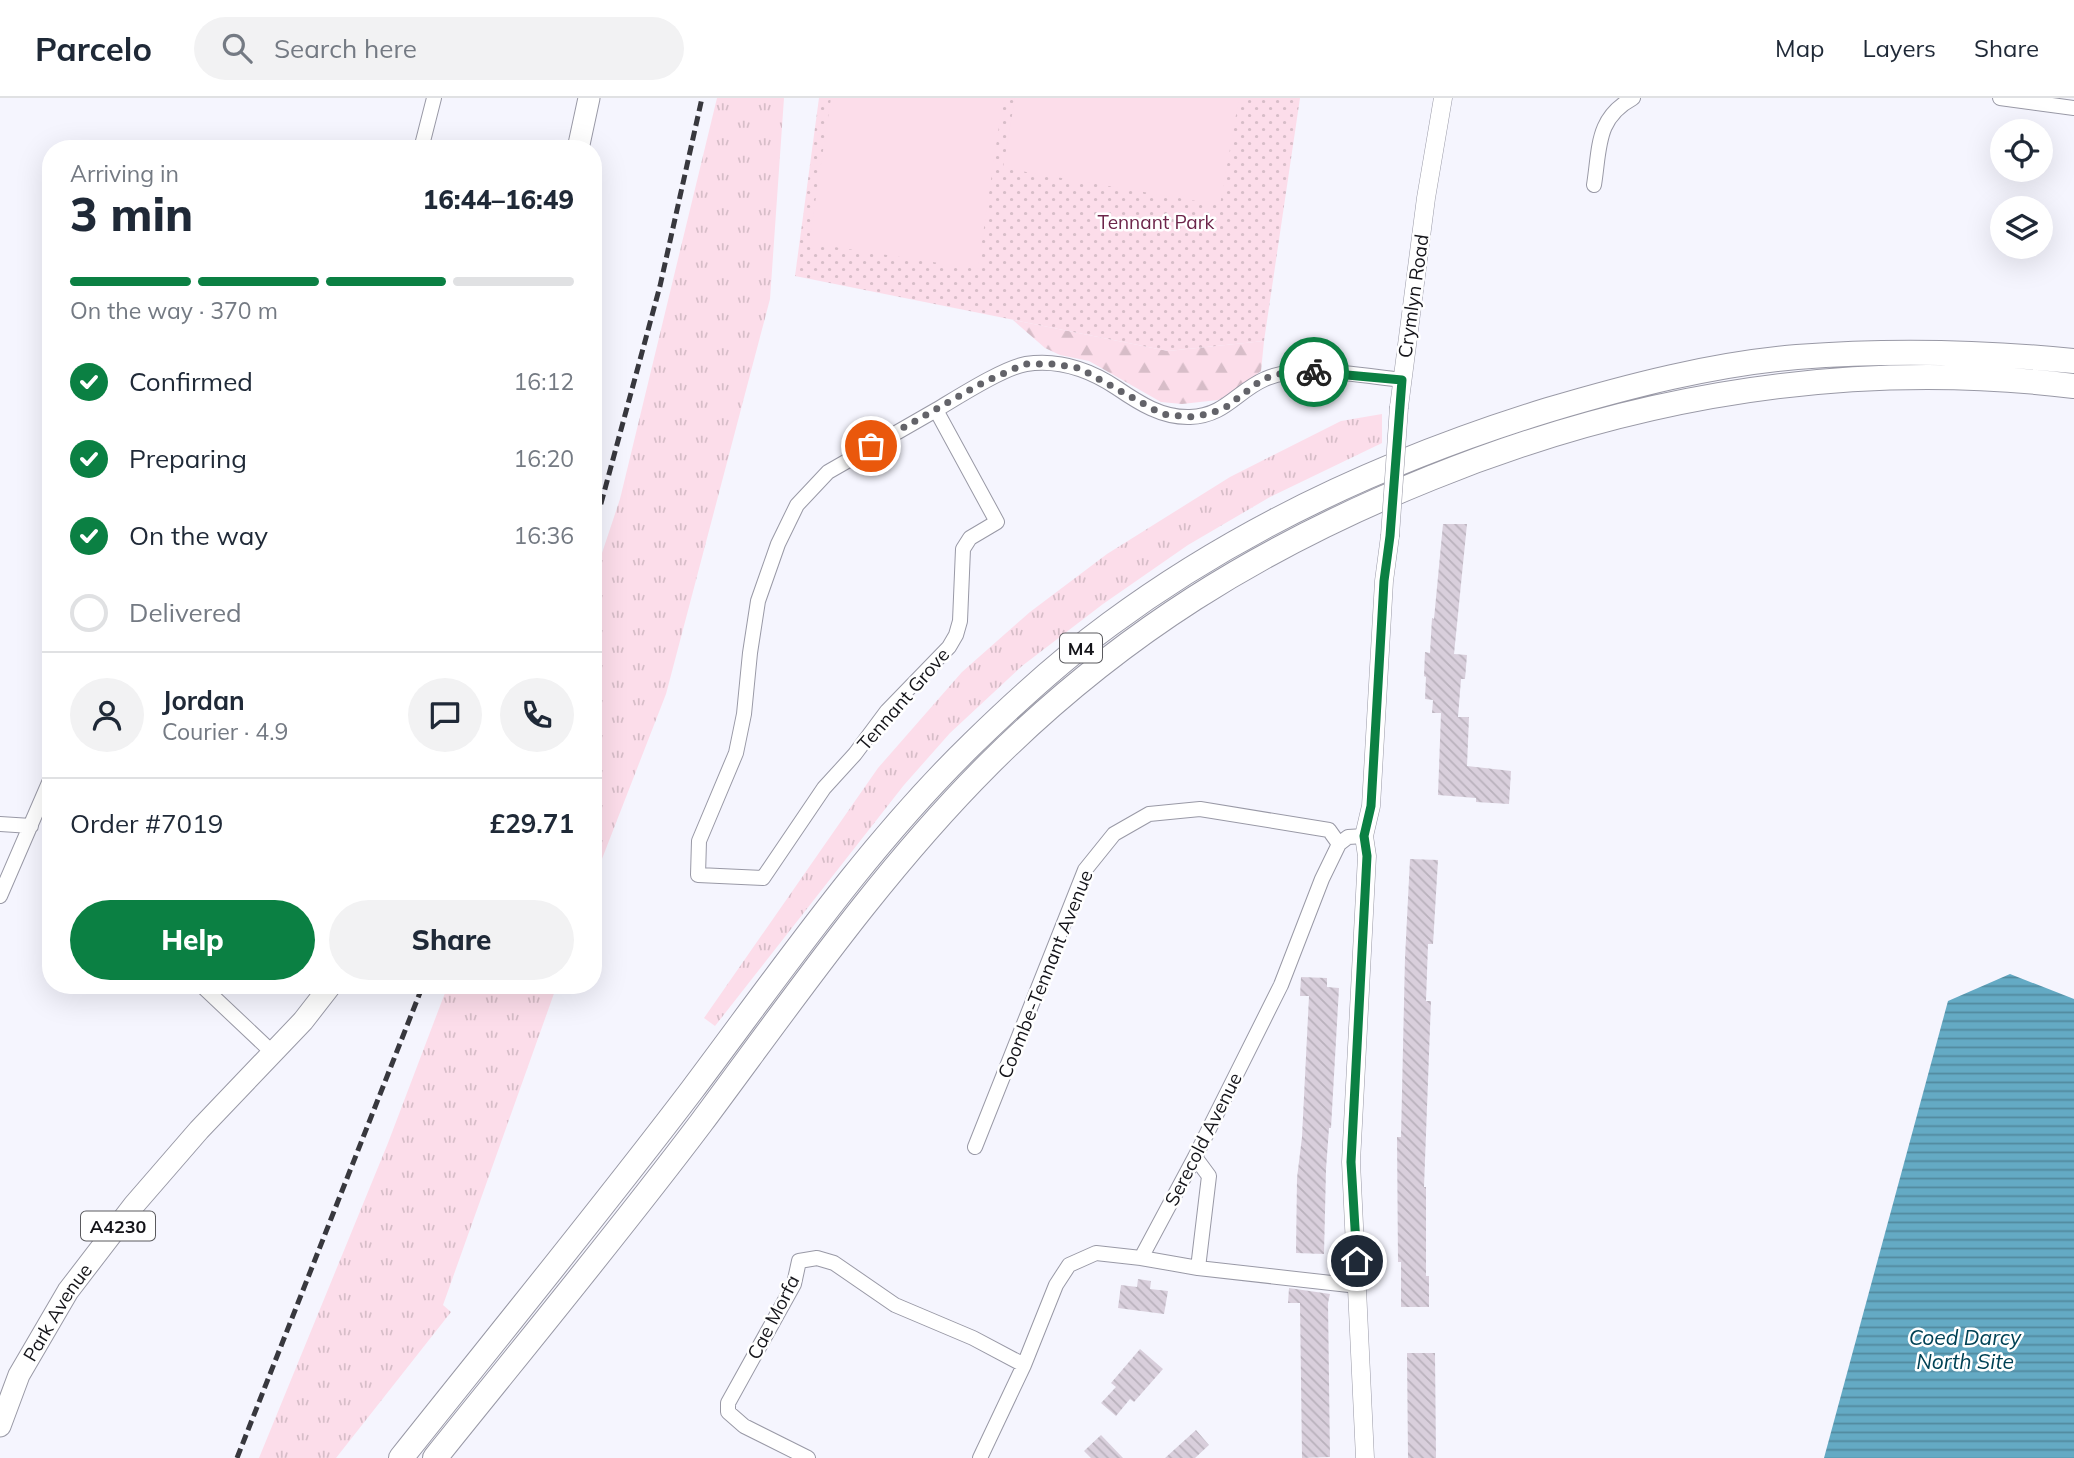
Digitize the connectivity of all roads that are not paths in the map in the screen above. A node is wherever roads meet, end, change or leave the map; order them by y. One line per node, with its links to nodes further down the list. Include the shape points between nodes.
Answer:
1 (434, 98): 7 (street)
2 (589, 98): 8 (main road)
3 (1443, 98): 11 (street, Crymlyn Road)
4 (1633, 98): 9 (street, via 1616,107 1604,124)
5 (2000, 98): 6 (street)
6 (2074, 108)
7 (423, 140)
8 (580, 140)
9 (1594, 185)
10 (2074, 361): 31 (highway, M4, via 1882,353 1793,358 1611,391 1480,431 1344,486 1183,573 1108,625 1037,684 969,747 906,815)
11 (1402, 380): 13 (street, via 1283,373 1263,379 1226,407 1189,417 1162,414 1079,368 1025,364); 17 (street, Crymlyn Road, bridge, via 1371,806)
12 (2074, 386): 32 (highway, M4, via 1975,378 1858,379 1709,396 1619,415 1488,455 1357,508 1198,595 1123,646 1053,703 925,832 659,1179)
13 (936, 410): 13 (street, Tennant Grove, via 828,472 797,505 758,601 736,754 699,841 698,876 763,878 824,788 956,635 963,549 970,538 998,522)
14 (42, 800): 16 (street)
15 (0, 824): 16 (street)
16 (31, 826): 19 (street)
17 (1364, 836): 18 (street, via 1348,837); 27 (street, Crymlyn Road, via 1367,856 1351,1162)
18 (1339, 844): 23 (street, Coombe-Tennant Avenue, via 1329,830 1200,809 1149,814 1114,834 1085,870); 24 (street, Serecold Avenue, via 1281,985)
19 (0, 896)
20 (211, 994): 22 (street)
21 (323, 994): 22 (main road, A4230)
22 (273, 1053): 29 (main road, Park Avenue / A4230, via 134,1205 68,1291 19,1375)
23 (975, 1147)
24 (1195, 1157): 25 (street, Serecold Avenue); 26 (street, via 1209,1176)
25 (1140, 1258): 26 (street); 28 (street, via 1096,1253 1069,1265 1056,1285)
26 (1198, 1268): 27 (street)
27 (1358, 1286): 34 (street, Crymlyn Road)
28 (1024, 1365): 30 (street, Cae Morfa, via 895,1305 834,1263 817,1258 799,1261 794,1284 728,1403 728,1412 744,1426); 33 (street)
29 (0, 1426)
30 (802, 1457)
31 (401, 1458)
32 (435, 1458)
33 (980, 1458)
34 (1365, 1458)

